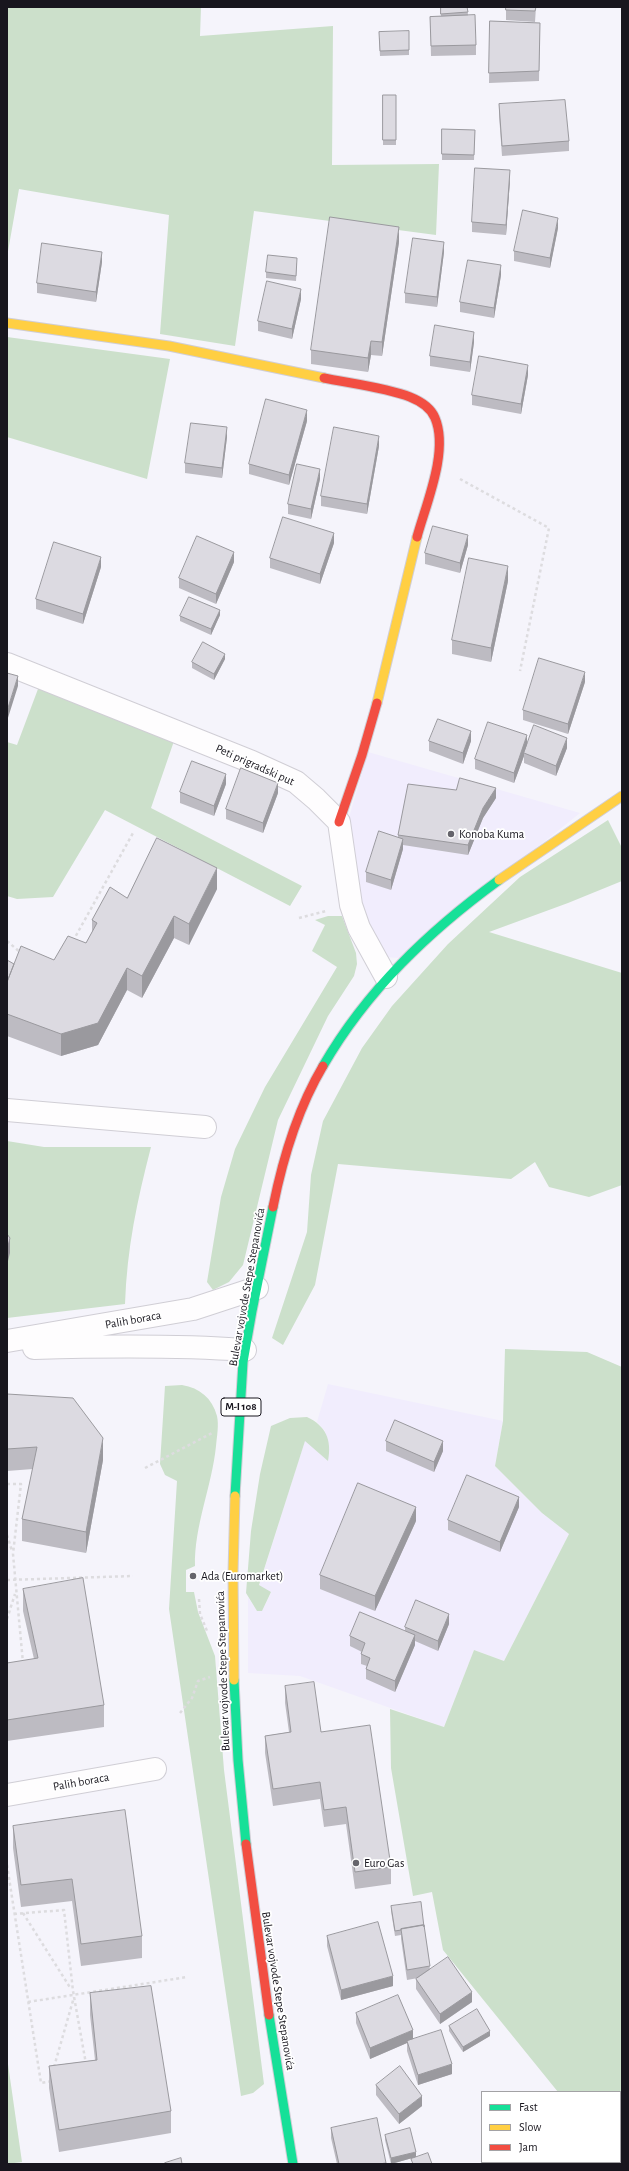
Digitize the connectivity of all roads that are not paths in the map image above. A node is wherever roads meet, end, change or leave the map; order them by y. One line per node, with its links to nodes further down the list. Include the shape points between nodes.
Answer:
1 (7, 323): 4 (main road, via 169,346 405,395 417,399 431,412 437,422 438,468 418,534 369,734)
2 (7, 664): 4 (street, Peti prigradski put, via 296,782)
3 (622, 796): 5 (main road, Bulevar vojvode Stepe Stepanovića / M-I 108, via 458,909 425,937)
4 (339, 822): 5 (street, via 351,905 359,928)
5 (386, 978): 8 (main road, Bulevar vojvode Stepe Stepanovića / M-I 108, via 328,1057 297,1119 285,1157)
6 (7, 1110): 7 (street)
7 (205, 1128)
8 (257, 1288): 9 (street, Palih boraca, via 193,1309); 11 (main road, Bulevar vojvode Stepe Stepanovića / M-I 108)
9 (7, 1341)
10 (7, 1349): 11 (street, Palih boraca, via 129,1345)
11 (245, 1350): 14 (main road, Bulevar vojvode Stepe Stepanovića / M-I 108, via 232,1523 232,1657 237,1759 258,1946)
12 (155, 1769): 13 (street, Palih boraca)
13 (7, 1795)
14 (293, 2164)

